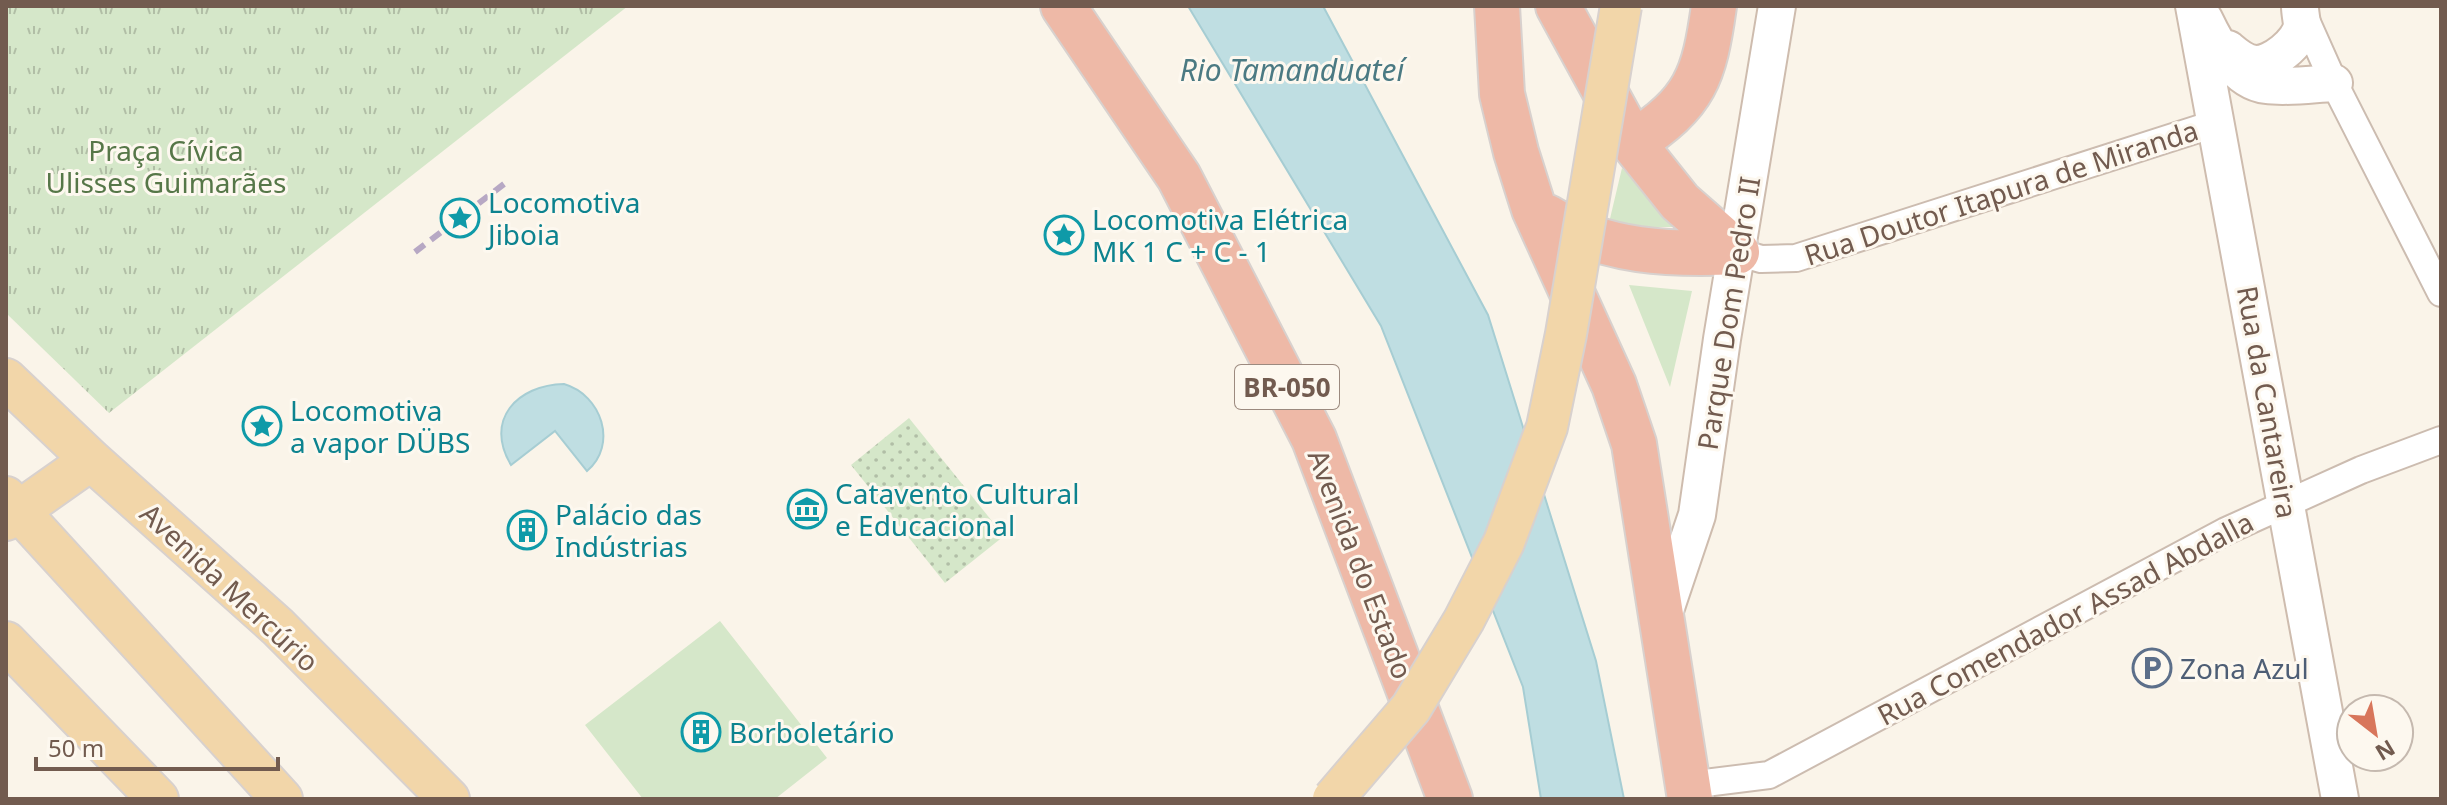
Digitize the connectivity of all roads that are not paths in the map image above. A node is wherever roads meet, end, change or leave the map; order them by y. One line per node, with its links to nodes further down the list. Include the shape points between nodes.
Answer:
1 (1063, 6): 28 (highway, Avenida do Estado / BR-050, via 1179,177 1314,439)
2 (1497, 6): 13 (highway, via 1502,94)
3 (1558, 6): 12 (highway)
4 (1621, 6): 27 (main road, bridge, via 1547,427 1504,542 1464,620 1411,708)
5 (1714, 6): 12 (highway, via 1707,56 1694,90 1673,114)
6 (1777, 6): 14 (street, Parque Dom Pedro II)
7 (2300, 7): 8 (street, via 2298,35 2285,51 2257,64 2246,62); 9 (street)
8 (2201, 15): 10 (street, via 2241,73); 11 (street, Rua da Cantareira)
9 (2334, 83): 10 (street); 15 (street)
10 (2271, 85): 11 (street)
11 (2217, 123): 14 (street, Rua Doutor Itapura de Miranda, via 1796,258 1761,259); 19 (street, Rua da Cantareira)
12 (1633, 143): 14 (highway, via 1680,202)
13 (1534, 209): 14 (highway, via 1570,231 1610,245 1680,254); 21 (highway, via 1614,385 1634,444)
14 (1737, 252): 21 (street, Parque Dom Pedro II, via 1697,515)
15 (2441, 293)
16 (6, 379): 18 (main road, Avenida Mercúrio)
17 (2441, 440): 19 (street, Rua Comendador Assad Abdalla)
18 (91, 460): 20 (main road); 26 (main road, Avenida Mercúrio, via 278,627)
19 (2286, 503): 23 (street, Rua Comendador Assad Abdalla, via 1769,775); 29 (street, Rua da Cantareira)
20 (10, 510): 25 (main road)
21 (1663, 616): 23 (highway)
22 (6, 642): 24 (main road)
23 (1690, 792)
24 (158, 799)
25 (282, 799)
26 (449, 799)
27 (1333, 799)
28 (1450, 799)
29 (2340, 799)

